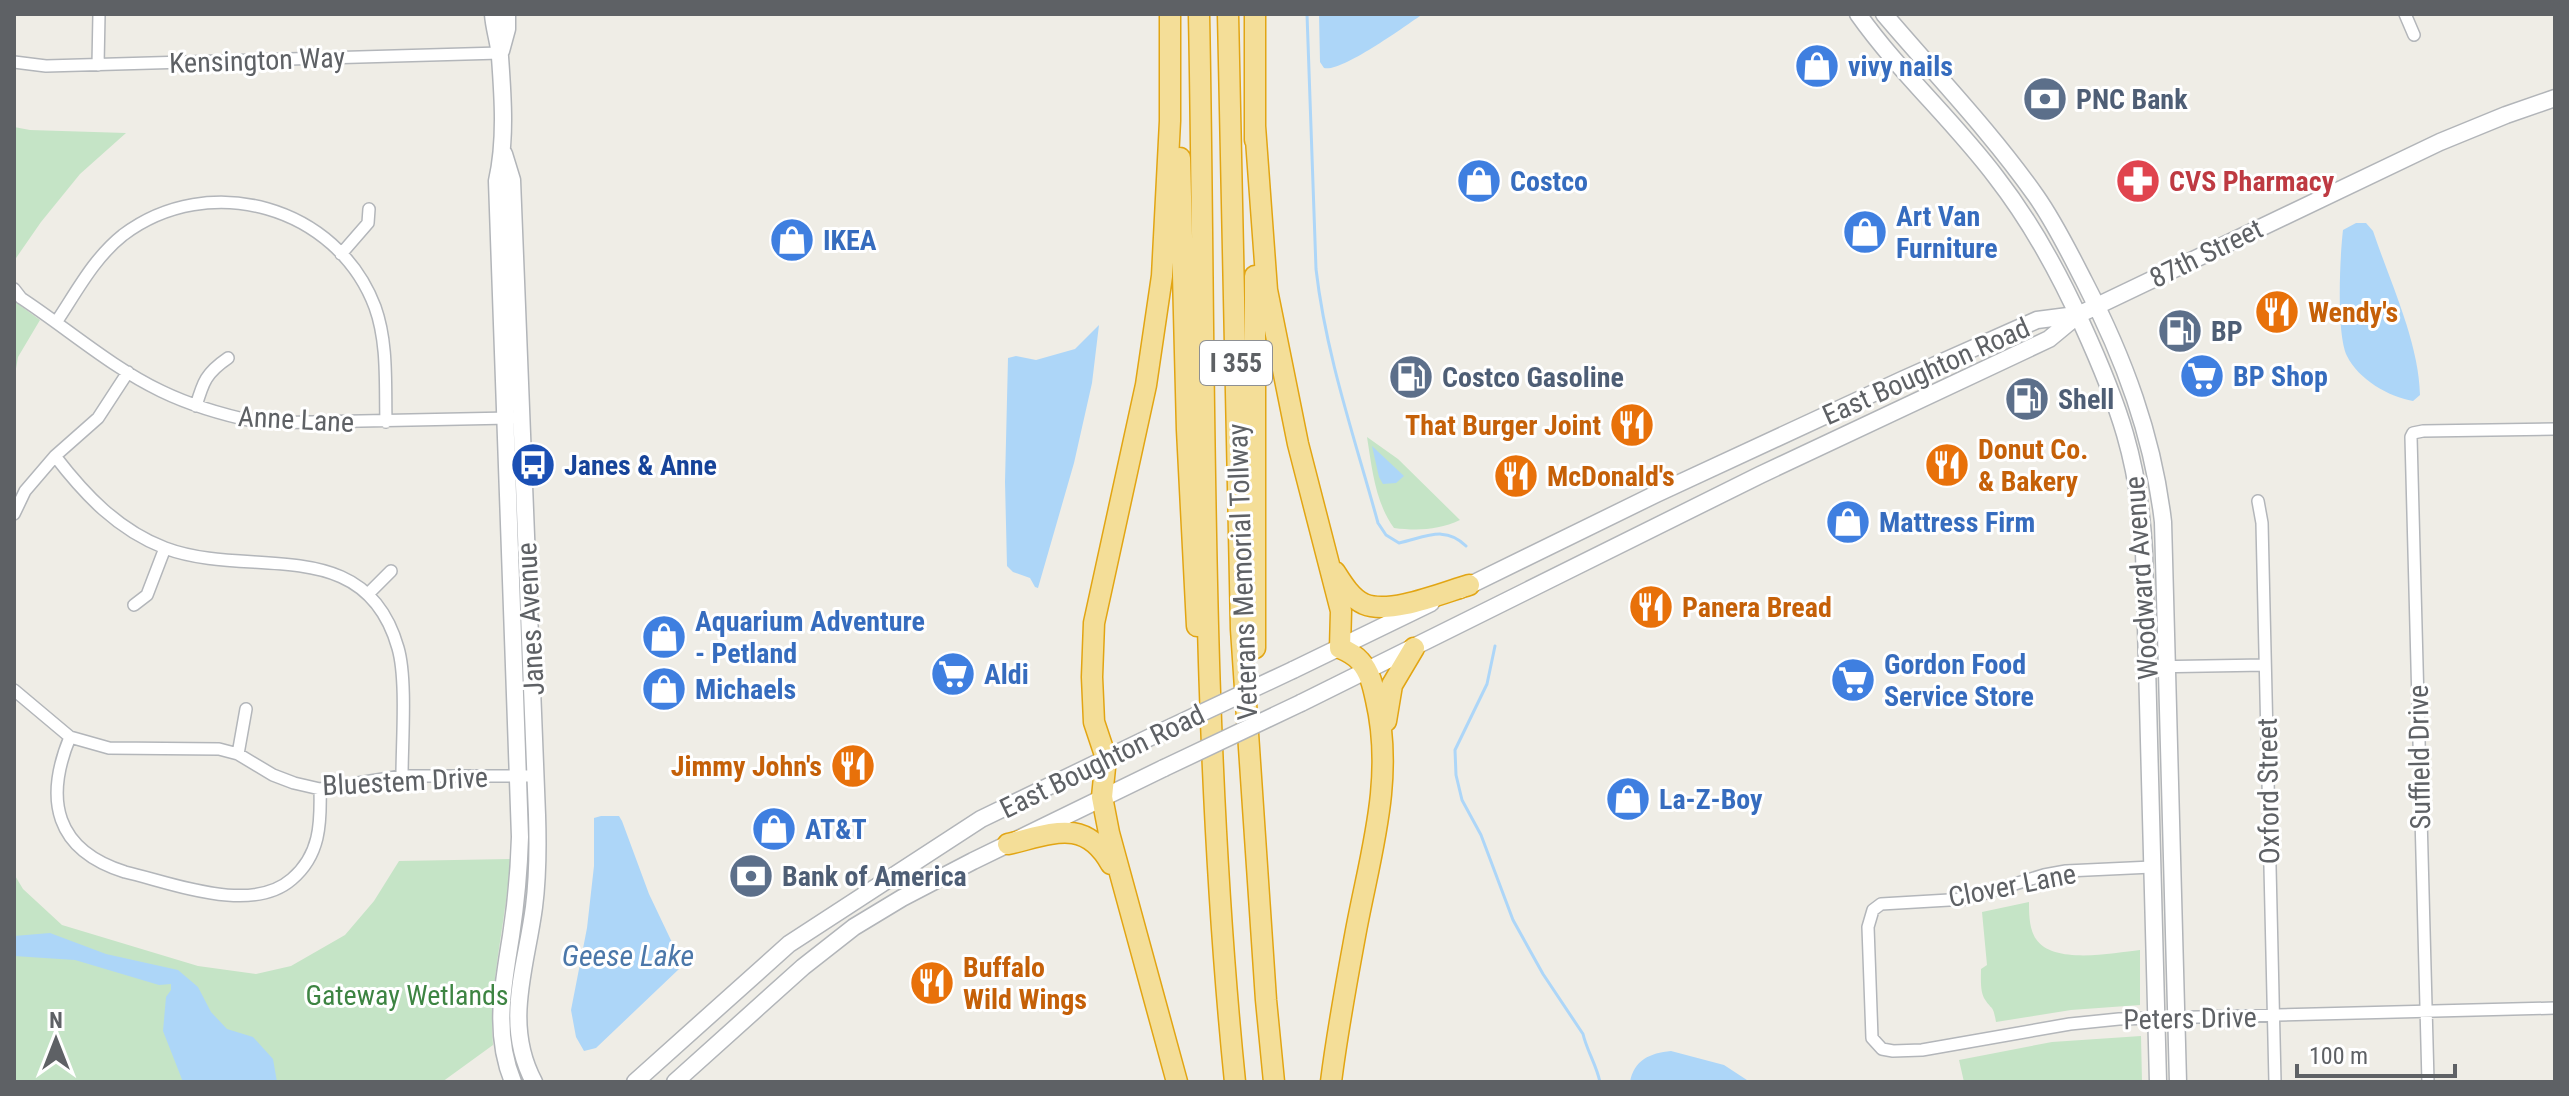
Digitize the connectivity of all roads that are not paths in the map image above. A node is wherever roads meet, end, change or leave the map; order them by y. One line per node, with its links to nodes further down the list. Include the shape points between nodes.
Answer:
1 (99, 14): 15 (street)
2 (493, 14): 13 (main road, Janes Avenue)
3 (507, 14): 13 (main road, Janes Avenue)
4 (1170, 14): 52 (highway, via 1162,276 1146,385 1094,623 1094,722)
5 (1177, 14): 46 (highway, via 1193,579 1198,648)
6 (1199, 14): 46 (highway, Veterans Memorial Tollway / I 355)
7 (1228, 14): 48 (highway, Veterans Memorial Tollway / I 355)
8 (1255, 14): 17 (highway)
9 (1858, 14): 22 (main road, Woodward Avenue, via 1995,175 2042,243)
10 (1884, 14): 21 (main road, Woodward Avenue, via 2035,195)
11 (2405, 14): 12 (street)
12 (2414, 35)
13 (500, 53): 15 (street, Kensington Way); 27 (main road, Janes Avenue, via 503,154 497,181)
14 (14, 62): 15 (street, Kensington Way)
15 (98, 65)
16 (2555, 98): 21 (main road, 87th Street, via 2440,142)
17 (1255, 126): 34 (highway, via 1267,290); 48 (highway, via 1255,658)
18 (369, 209): 19 (street, via 368,223)
19 (341, 254): 23 (street, via 299,220 258,205 222,202 168,210 107,250); 28 (street, via 376,309 385,361)
20 (14, 289): 23 (street, Anne Lane)
21 (2097, 306): 22 (main road, 87th Street); 43 (main road, Woodward Avenue, via 2131,382 2155,468 2163,522)
22 (2078, 315): 36 (main road, East Boughton Road, via 2037,320); 40 (main road, East Boughton Road, via 2049,339 1760,475); 42 (main road, Woodward Avenue, via 2114,395 2133,461 2142,513)
23 (57, 321): 25 (street, Anne Lane)
24 (228, 358): 26 (street, via 203,381)
25 (128, 372): 26 (street, Anne Lane); 30 (street, via 98,418)
26 (196, 406): 28 (street, Anne Lane, via 262,423)
27 (513, 418): 28 (street, Anne Lane); 54 (main road, Janes Avenue); 55 (main road, Janes Avenue)
28 (386, 422)
29 (2555, 429): 62 (street, Suffield Drive, via 2413,433)
30 (55, 456): 32 (street, via 25,491); 33 (street, via 114,520)
31 (2258, 501): 41 (street, Oxford Street)
32 (14, 514)
33 (165, 548): 37 (street, via 317,568); 38 (street, via 147,595)
34 (1328, 561): 36 (highway, via 1354,597 1372,606 1397,606); 39 (highway, via 1343,621)
35 (391, 571): 37 (street)
36 (1469, 585): 39 (main road, East Boughton Road)
37 (369, 593): 53 (street, via 398,649)
38 (134, 605)
39 (1340, 648): 44 (highway); 52 (main road, East Boughton Road, bridge)
40 (1414, 648): 44 (main road, East Boughton Road); 50 (highway, via 1392,685)
41 (2265, 665): 43 (street); 63 (street, Oxford Street)
42 (2147, 667): 43 (street); 59 (main road, Woodward Avenue)
43 (2167, 667): 65 (main road, Woodward Avenue)
44 (1367, 671): 50 (highway); 57 (main road, East Boughton Road, bridge)
45 (14, 690): 49 (street, Bluestem Drive)
46 (1210, 692): 72 (highway, Veterans Memorial Tollway / I 355)
47 (246, 709): 51 (street)
48 (1247, 711): 73 (highway, Veterans Memorial Tollway / I 355)
49 (70, 737): 51 (street, Bluestem Drive, via 109,748 219,749); 56 (street, via 59,763 57,801 61,820 82,851 125,872 225,895 270,894 304,869 320,834)
50 (1383, 741): 74 (highway, via 1380,814)
51 (238, 754): 56 (street, Bluestem Drive, via 273,775)
52 (1106, 758): 57 (highway); 69 (main road, East Boughton Road, via 981,819 789,944)
53 (402, 776): 54 (street, Bluestem Drive); 56 (street, Bluestem Drive)
54 (517, 776): 55 (street, Bluestem Drive); 67 (main road, Janes Avenue, via 518,874 500,1002 505,1063)
55 (535, 776): 68 (main road, Janes Avenue, via 538,872 516,1009 520,1044)
56 (320, 789)
57 (1102, 797): 58 (main road, East Boughton Road); 60 (highway)
58 (1008, 844): 60 (highway, via 1063,831 1086,836 1103,849); 70 (main road, East Boughton Road, via 854,927)
59 (2152, 867): 64 (main road, Woodward Avenue); 66 (street, Clover Lane, via 2066,871 1966,899 1891,902 1873,910 1868,927)
60 (1123, 885): 71 (highway)
61 (2555, 1008): 62 (street, Peters Drive)
62 (2425, 1011): 63 (street, Peters Drive); 78 (street, Suffield Drive)
63 (2274, 1016): 65 (street, Peters Drive); 77 (street, Oxford Street)
64 (2157, 1018): 65 (street, Peters Drive); 66 (street, Peters Drive, via 2092,1021 1922,1050 1893,1051); 75 (main road, Woodward Avenue)
65 (2176, 1018): 76 (main road, Woodward Avenue)
66 (1876, 1044)
67 (513, 1082)
68 (534, 1082)
69 (635, 1082)
70 (675, 1082)
71 (1177, 1082)
72 (1235, 1082)
73 (1274, 1082)
74 (1331, 1082)
75 (2158, 1082)
76 (2178, 1082)
77 (2275, 1082)
78 (2428, 1082)

